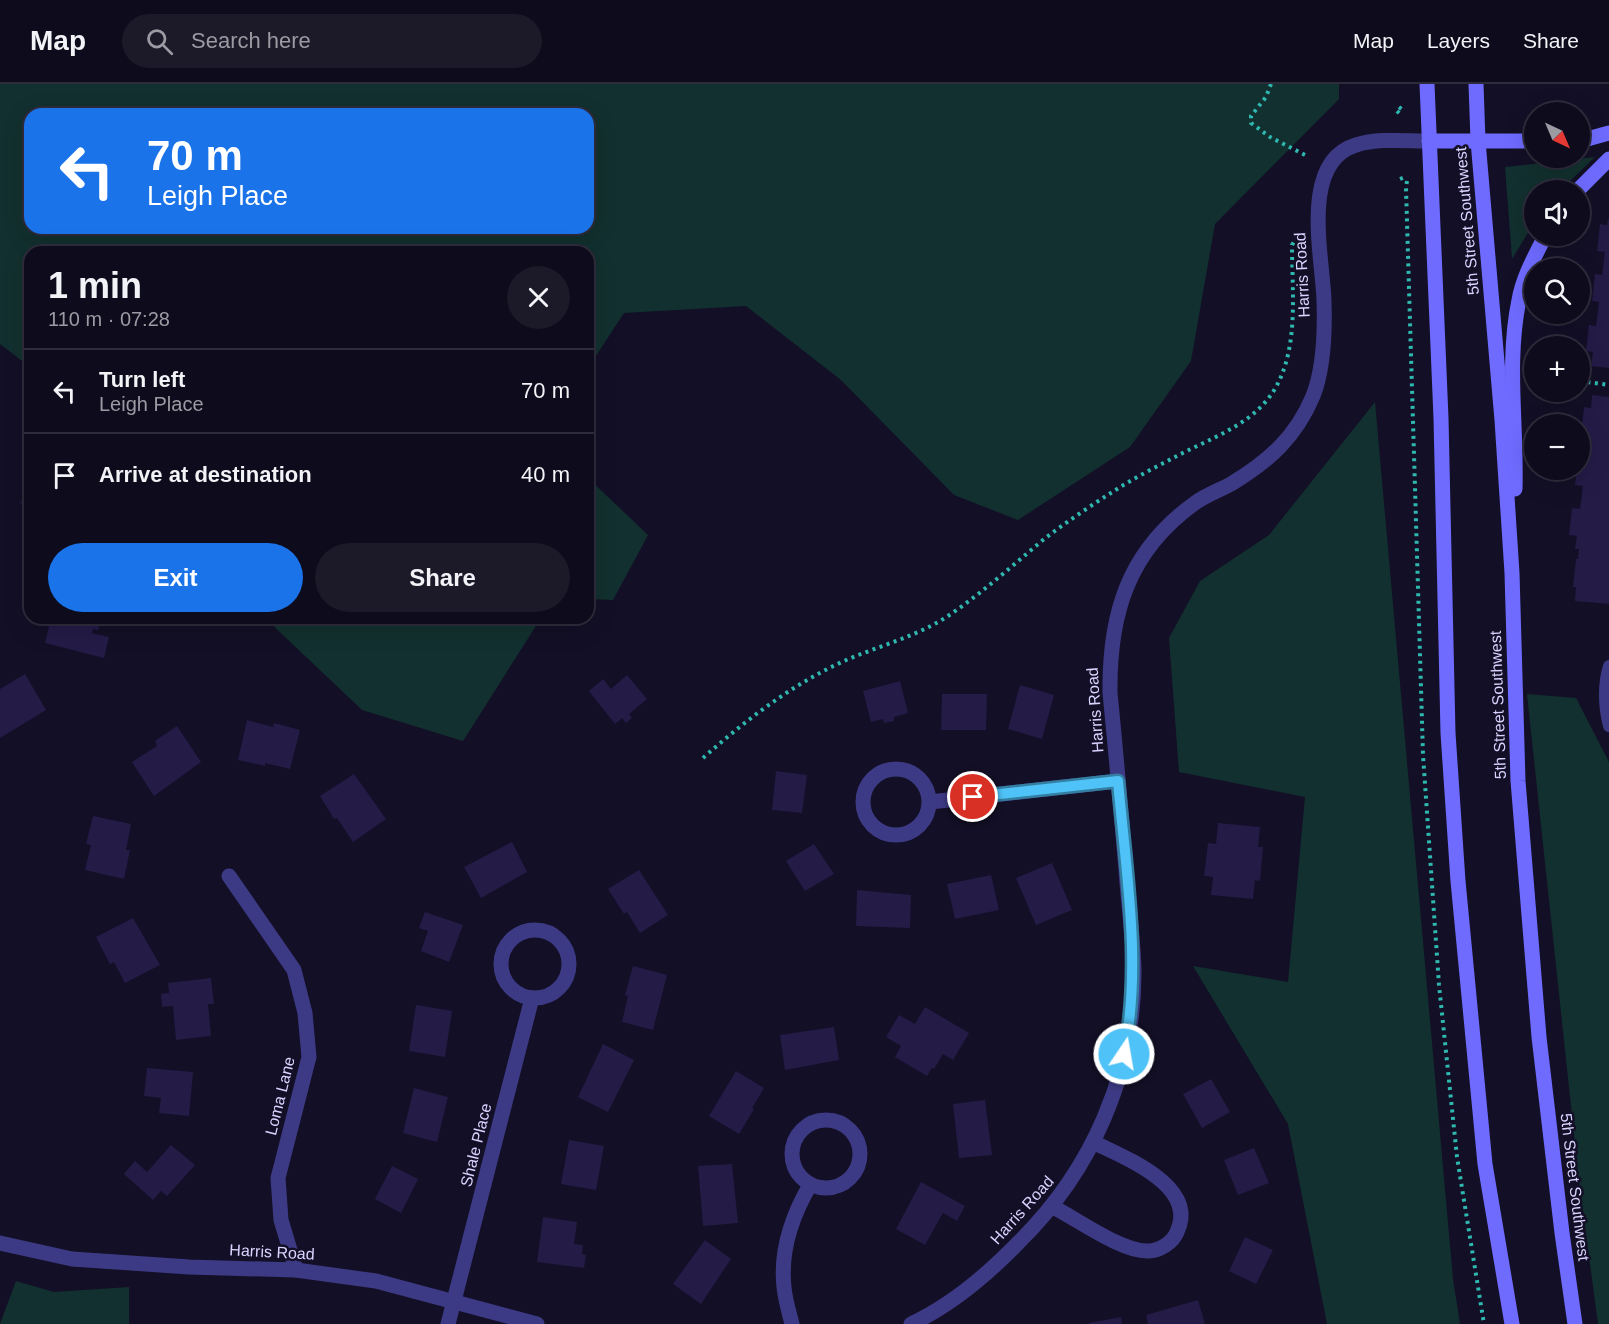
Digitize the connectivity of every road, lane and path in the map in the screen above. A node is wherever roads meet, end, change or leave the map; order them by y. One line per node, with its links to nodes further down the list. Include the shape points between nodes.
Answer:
1 (1271, 84): 9 (path, via 1251,116 1251,123)
2 (1427, 84): 6 (main road, 5th Street Southwest)
3 (1476, 84): 7 (main road, 5th Street Southwest)
4 (1609, 133): 5 (main road)
5 (1590, 138)
6 (1429, 141): 7 (main road, Harris Road); 14 (street, Harris Road, via 1356,145 1340,153 1328,167 1322,184); 36 (main road, 5th Street Southwest, via 1441,418 1448,733 1456,858 1485,1164)
7 (1478, 141): 8 (main road, Harris Road); 18 (main road, 5th Street Southwest)
8 (1524, 141)
9 (1306, 156)
10 (1609, 159): 13 (main road)
11 (1405, 177): 12 (path)
12 (1400, 179)
13 (1588, 180)
14 (1318, 224): 21 (path, via 1298,234 1292,245 1292,331 1286,363 1275,388 1258,410 1237,427 1115,490 946,617 793,688); 22 (street, Harris Road, via 1324,303 1322,363 1304,416 1286,442 1263,464 1196,502 1167,526 1146,548 1129,580 1115,623 1110,662)
15 (1540, 246): 18 (main road, via 1519,297 1514,332 1516,467)
16 (1590, 382): 17 (path)
17 (1609, 385)
18 (1512, 573): 37 (main road, 5th Street Southwest, via 1518,781 1538,1025)
19 (1609, 666): 20 (lane, via 1604,709)
20 (1609, 726)
21 (703, 758)
22 (1118, 781): 23 (street); 26 (street, Harris Road, via 1134,969 1131,1021 1121,1071)
23 (930, 802): 23 (street, via 919,777 893,768 870,782 864,795 869,821 879,831 892,835 906,834 919,827)
24 (229, 876): 30 (street, Loma Lane, via 294,970 305,1013 309,1057 278,1178 281,1220)
25 (532, 998): 25 (street, via 518,994 501,972 501,957 507,944 531,929 558,938 567,949 570,963 568,978 559,989 546,997); 31 (street, Shale Place)
26 (1093, 1142): 28 (street, Harris Road); 28 (street, via 1169,1187 1182,1208 1175,1237 1163,1247 1148,1251 1131,1248)
27 (810, 1185): 27 (street, via 840,1185 852,1176 859,1162 859,1147 853,1133 841,1123 826,1119 799,1132 792,1146 792,1161 798,1175); 34 (street, via 791,1224 784,1255 784,1287)
28 (1053, 1207): 35 (street, Harris Road, via 965,1291)
29 (0, 1243): 30 (street, Harris Road, via 72,1259)
30 (296, 1270): 31 (street, Harris Road, via 376,1281)
31 (455, 1301): 32 (street, Shale Place); 33 (street, Harris Road)
32 (448, 1324)
33 (537, 1324)
34 (792, 1324)
35 (911, 1324)
36 (1512, 1324)
37 (1575, 1324)

